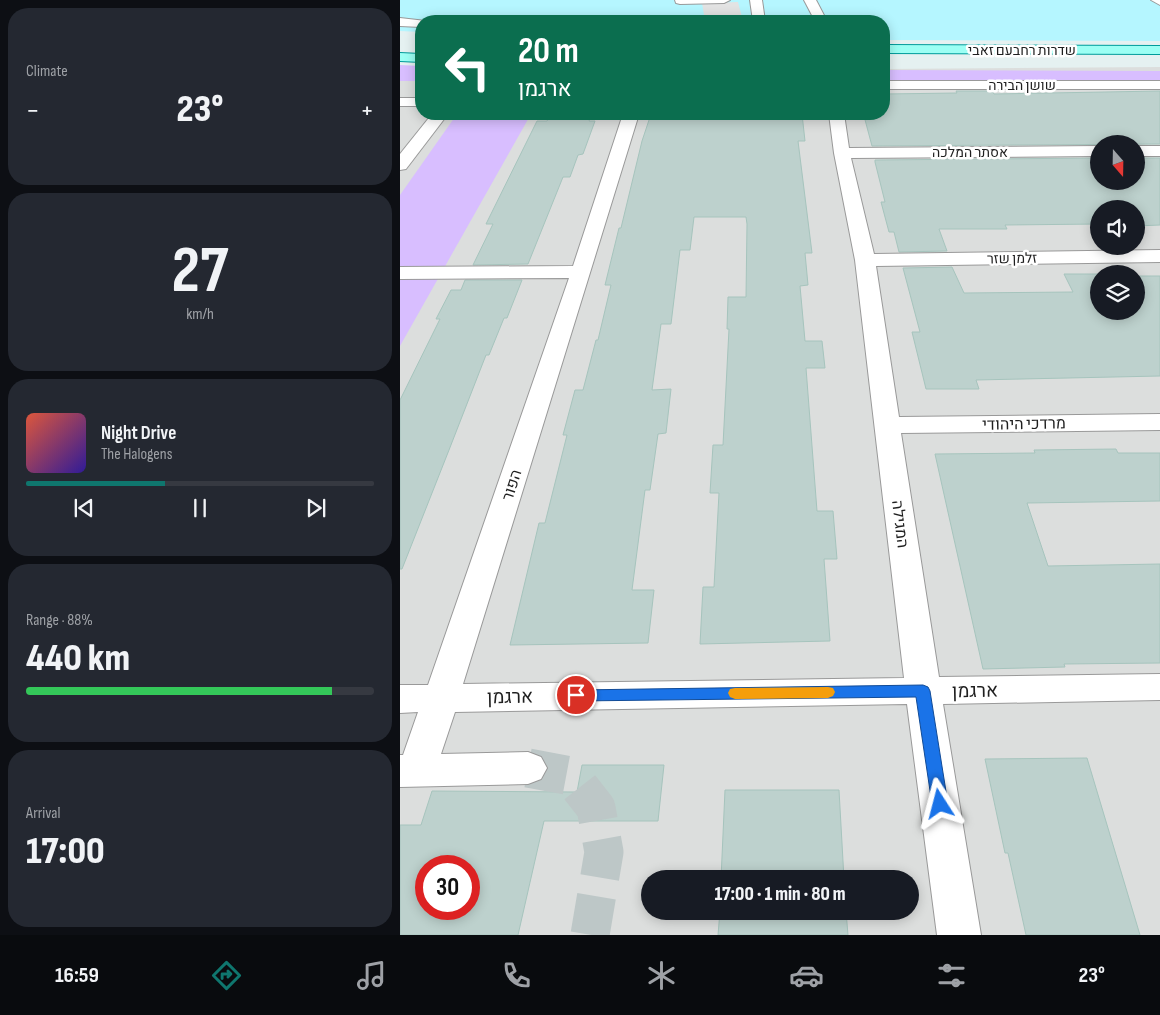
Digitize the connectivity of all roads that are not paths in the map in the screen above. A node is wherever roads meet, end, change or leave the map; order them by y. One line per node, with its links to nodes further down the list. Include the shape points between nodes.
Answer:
1 (724, 0): 4 (street)
2 (756, 0): 6 (street)
3 (810, 0): 7 (street)
4 (680, 1): 5 (street)
5 (682, 15)
6 (758, 15)
7 (818, 15)
8 (400, 22): 9 (street)
9 (415, 23)
10 (890, 49): 11 (main road, שדרות רחבעם זאבי)
11 (1160, 50)
12 (400, 57): 13 (main road)
13 (415, 58)
14 (1131, 63): 15 (main road)
15 (1160, 63)
16 (890, 85): 17 (street, שושן הבירה)
17 (1160, 85)
18 (400, 102): 19 (street)
19 (415, 102)
20 (435, 120): 27 (street)
21 (629, 120): 30 (street, הפור)
22 (837, 120): 25 (street, המגילה)
23 (1145, 151): 24 (street)
24 (1160, 151)
25 (842, 152): 26 (street, אסתר המלכה); 29 (street, המגילה)
26 (1090, 152)
27 (401, 163)
28 (1160, 256): 29 (street, זלמן שזר)
29 (864, 260): 33 (street, המגילה)
30 (581, 272): 31 (street); 36 (street, הפור)
31 (400, 273)
32 (1160, 422): 33 (street, מרדכי היהודי)
33 (888, 425): 35 (street, המגילה)
34 (1160, 687): 35 (street, ארגמן)
35 (923, 691): 36 (street, ארגמן); 40 (street, המגילה)
36 (441, 697): 37 (street, ארגמן); 39 (street, הפור)
37 (400, 699)
38 (528, 768): 39 (street)
39 (409, 771)
40 (960, 935)

